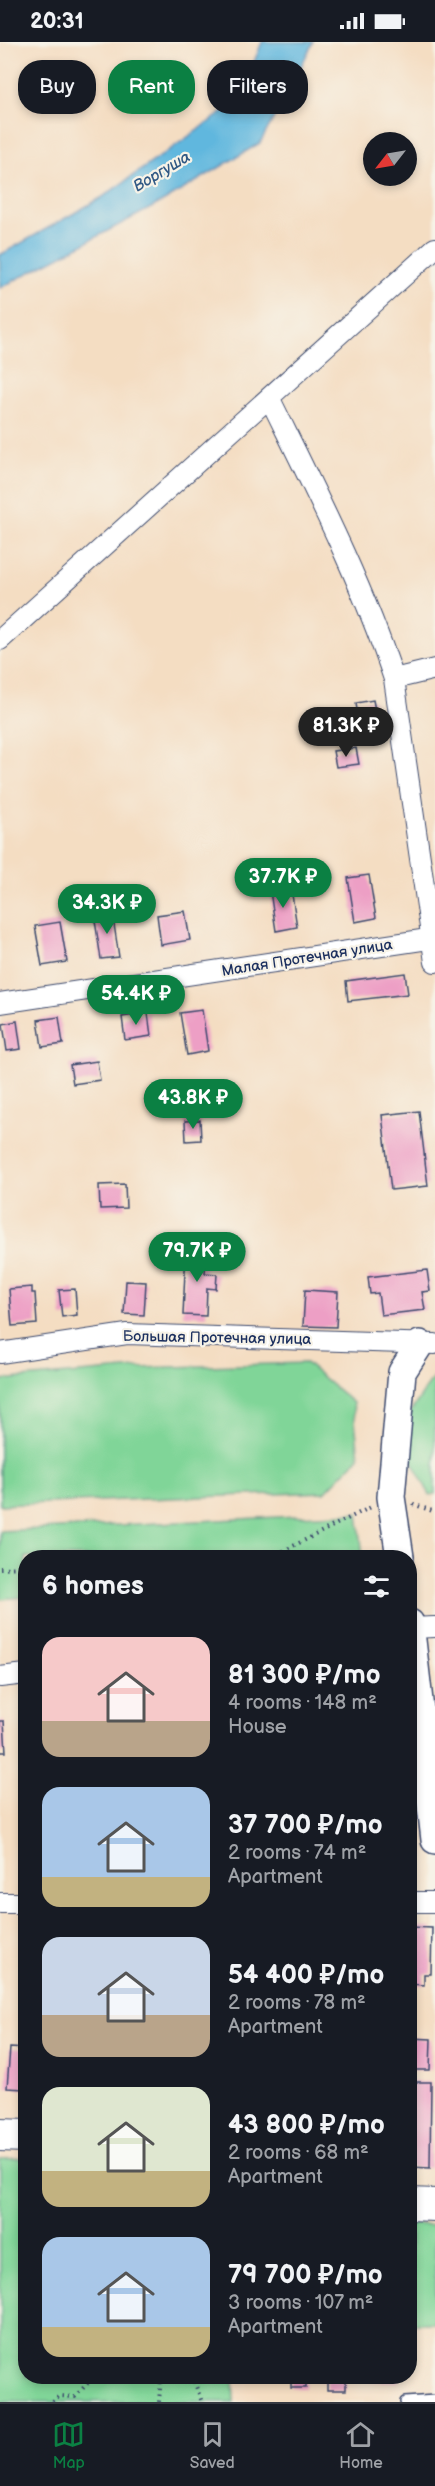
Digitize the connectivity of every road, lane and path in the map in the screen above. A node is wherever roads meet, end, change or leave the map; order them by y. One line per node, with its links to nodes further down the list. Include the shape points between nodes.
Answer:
1 (435, 248): 2 (street)
2 (270, 399): 3 (street); 5 (street, via 359,584)
3 (0, 640)
4 (435, 669): 5 (street)
5 (394, 680): 6 (street)
6 (434, 938): 7 (street); 8 (street, Малая Протечная улица)
7 (435, 962)
8 (0, 1003)
9 (430, 1341): 10 (street, Большая Протечная улица, via 127,1334); 11 (street, via 402,1372)
10 (0, 1353)
11 (391, 1497): 12 (path); 13 (path); 14 (street)
12 (435, 1512)
13 (285, 1550)
14 (399, 1550)
15 (18, 1567): 16 (path)
16 (0, 1568)
17 (417, 1637): 20 (street)
18 (18, 1675): 19 (street)
19 (0, 1677)
20 (435, 1840)
21 (417, 1902): 22 (street)
22 (435, 1902)
23 (0, 1903): 24 (street)
24 (18, 1903)
25 (0, 2135): 26 (main road)
26 (18, 2136)
27 (417, 2204): 28 (main road)
28 (435, 2205)
29 (87, 2384): 33 (path, via 75,2397 59,2396)
30 (160, 2384): 34 (path)
31 (195, 2384): 35 (path)
32 (435, 2400): 36 (lane)
33 (53, 2402)
34 (159, 2402)
35 (202, 2402)
36 (405, 2402)

